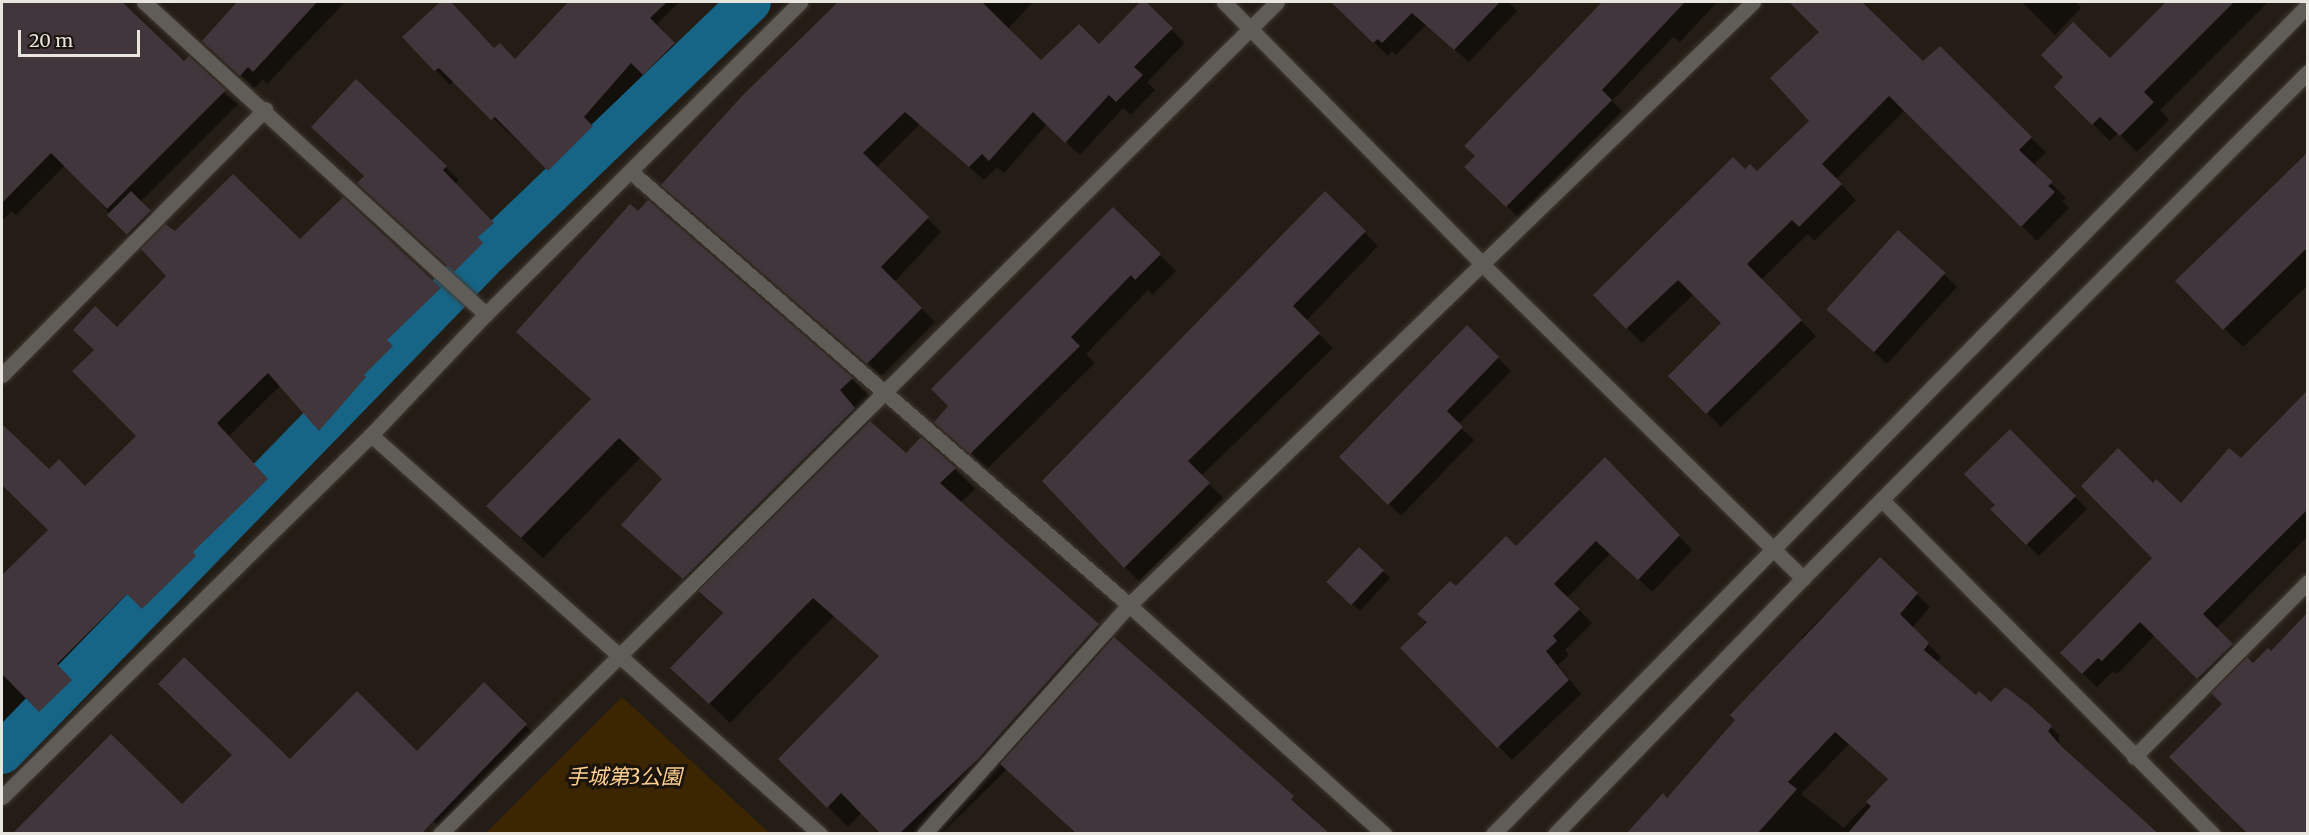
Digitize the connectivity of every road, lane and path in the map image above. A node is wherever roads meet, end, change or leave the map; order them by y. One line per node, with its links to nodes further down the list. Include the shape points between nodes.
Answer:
1 (144, 2): 9 (street)
2 (800, 2): 10 (street)
3 (1224, 2): 7 (street)
4 (1277, 2): 7 (street)
5 (1753, 2): 11 (street)
6 (2307, 5): 17 (street)
7 (1250, 28): 11 (street); 14 (street)
8 (2307, 72): 16 (street)
9 (265, 109): 12 (street); 13 (street)
10 (630, 171): 12 (street); 14 (street)
11 (1483, 266): 17 (street); 20 (street)
12 (486, 314): 15 (street)
13 (2, 375)
14 (884, 391): 20 (street); 21 (street)
15 (370, 435): 21 (street); 23 (street)
16 (1882, 500): 18 (street); 22 (street)
17 (1772, 547): 18 (street); 28 (street)
18 (1803, 578): 29 (street)
19 (2307, 582): 22 (street)
20 (1129, 605): 26 (street); 27 (street)
21 (618, 653): 24 (street); 25 (street)
22 (2134, 757): 30 (street)
23 (2, 797)
24 (440, 834)
25 (820, 834)
26 (924, 834)
27 (1384, 834)
28 (1493, 834)
29 (1555, 834)
30 (2213, 834)

